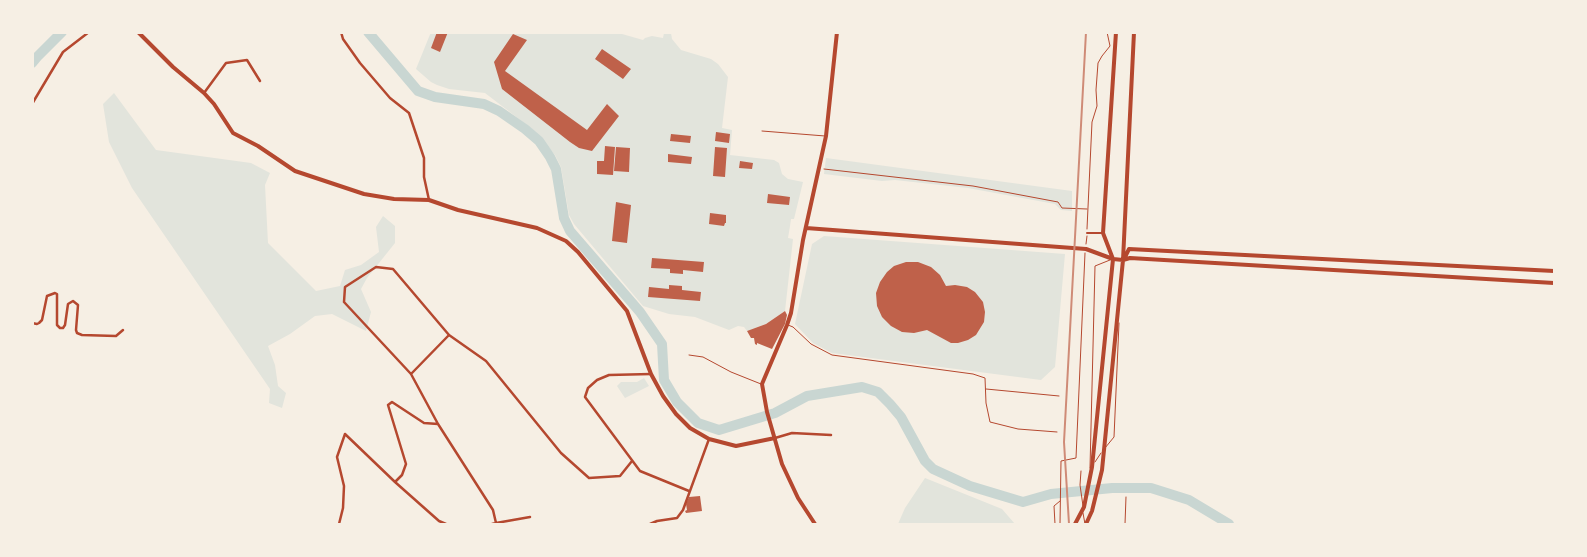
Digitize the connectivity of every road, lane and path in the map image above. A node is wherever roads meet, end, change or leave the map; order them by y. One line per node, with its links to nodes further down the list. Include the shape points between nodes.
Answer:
1 (89, 32): 10 (street, via 63,52)
2 (138, 32): 9 (street)
3 (341, 32): 14 (street, via 360,63 390,98 409,113 424,158)
4 (837, 32): 12 (street)
5 (1107, 32): 15 (path, via 1110,46 1098,64)
6 (1116, 32): 18 (street)
7 (1134, 32): 21 (street)
8 (260, 81): 9 (street, via 247,60 226,63)
9 (204, 93): 14 (street, via 233,133 295,171 378,198)
10 (32, 104)
11 (762, 131): 12 (lane)
12 (826, 136): 13 (street)
13 (820, 169): 15 (path, via 973,186 1058,202 1062,208); 16 (street)
14 (429, 200): 30 (street, via 537,228 566,241 628,311)
15 (1088, 209): 17 (path)
16 (806, 228): 19 (street); 25 (street)
17 (1087, 233): 18 (street); 19 (path)
18 (1103, 233): 20 (street)
19 (1086, 249): 20 (street); 44 (path, via 1076,458 1061,460)
20 (1113, 259): 21 (street); 21 (lane, via 1095,266 1090,468 1114,437); 54 (street, via 1092,467 1084,507)
21 (1123, 260): 22 (street, via 1128,249); 23 (street); 55 (street, via 1102,470)
22 (1554, 271)
23 (1554, 283)
24 (32, 323): 26 (street, via 40,323 47,296 55,293 57,325 60,328 65,325 68,304 73,301 78,305 77,333 116,336)
25 (787, 325): 31 (street); 32 (lane, via 832,355 973,374 985,378)
26 (123, 330)
27 (449, 335): 29 (street); 29 (street, via 393,268 376,267 345,286 344,302); 39 (street, via 486,361 561,453 589,478 620,476)
28 (689, 354): 31 (lane, via 703,357)
29 (411, 374): 34 (street)
30 (651, 374): 38 (street, via 676,414 690,428); 39 (street, via 609,375 588,388 585,398)
31 (762, 384): 37 (street)
32 (986, 389): 33 (lane); 35 (lane, via 990,422 1018,429)
33 (1059, 396)
34 (438, 424): 41 (street, via 424,423 392,402 388,405 406,464); 46 (street, via 494,510)
35 (1057, 432)
36 (831, 435): 37 (street, via 792,433)
37 (775, 438): 38 (street, via 736,446); 51 (street, via 790,482)
38 (710, 439): 42 (street)
39 (632, 461): 42 (street, via 640,471)
40 (1081, 471): 55 (lane)
41 (395, 482): 47 (street, via 345,434 337,457 344,486); 48 (street)
42 (689, 491): 50 (street, via 684,510 677,518)
43 (1126, 497): 56 (lane)
44 (1060, 500): 52 (path, via 1054,506); 53 (path)
45 (530, 516): 46 (street)
46 (496, 523): 49 (street)
47 (339, 524)
48 (446, 524)
49 (492, 524)
50 (650, 524)
51 (815, 524)
52 (1055, 524)
53 (1060, 524)
54 (1076, 524)
55 (1086, 524)
56 (1125, 524)

